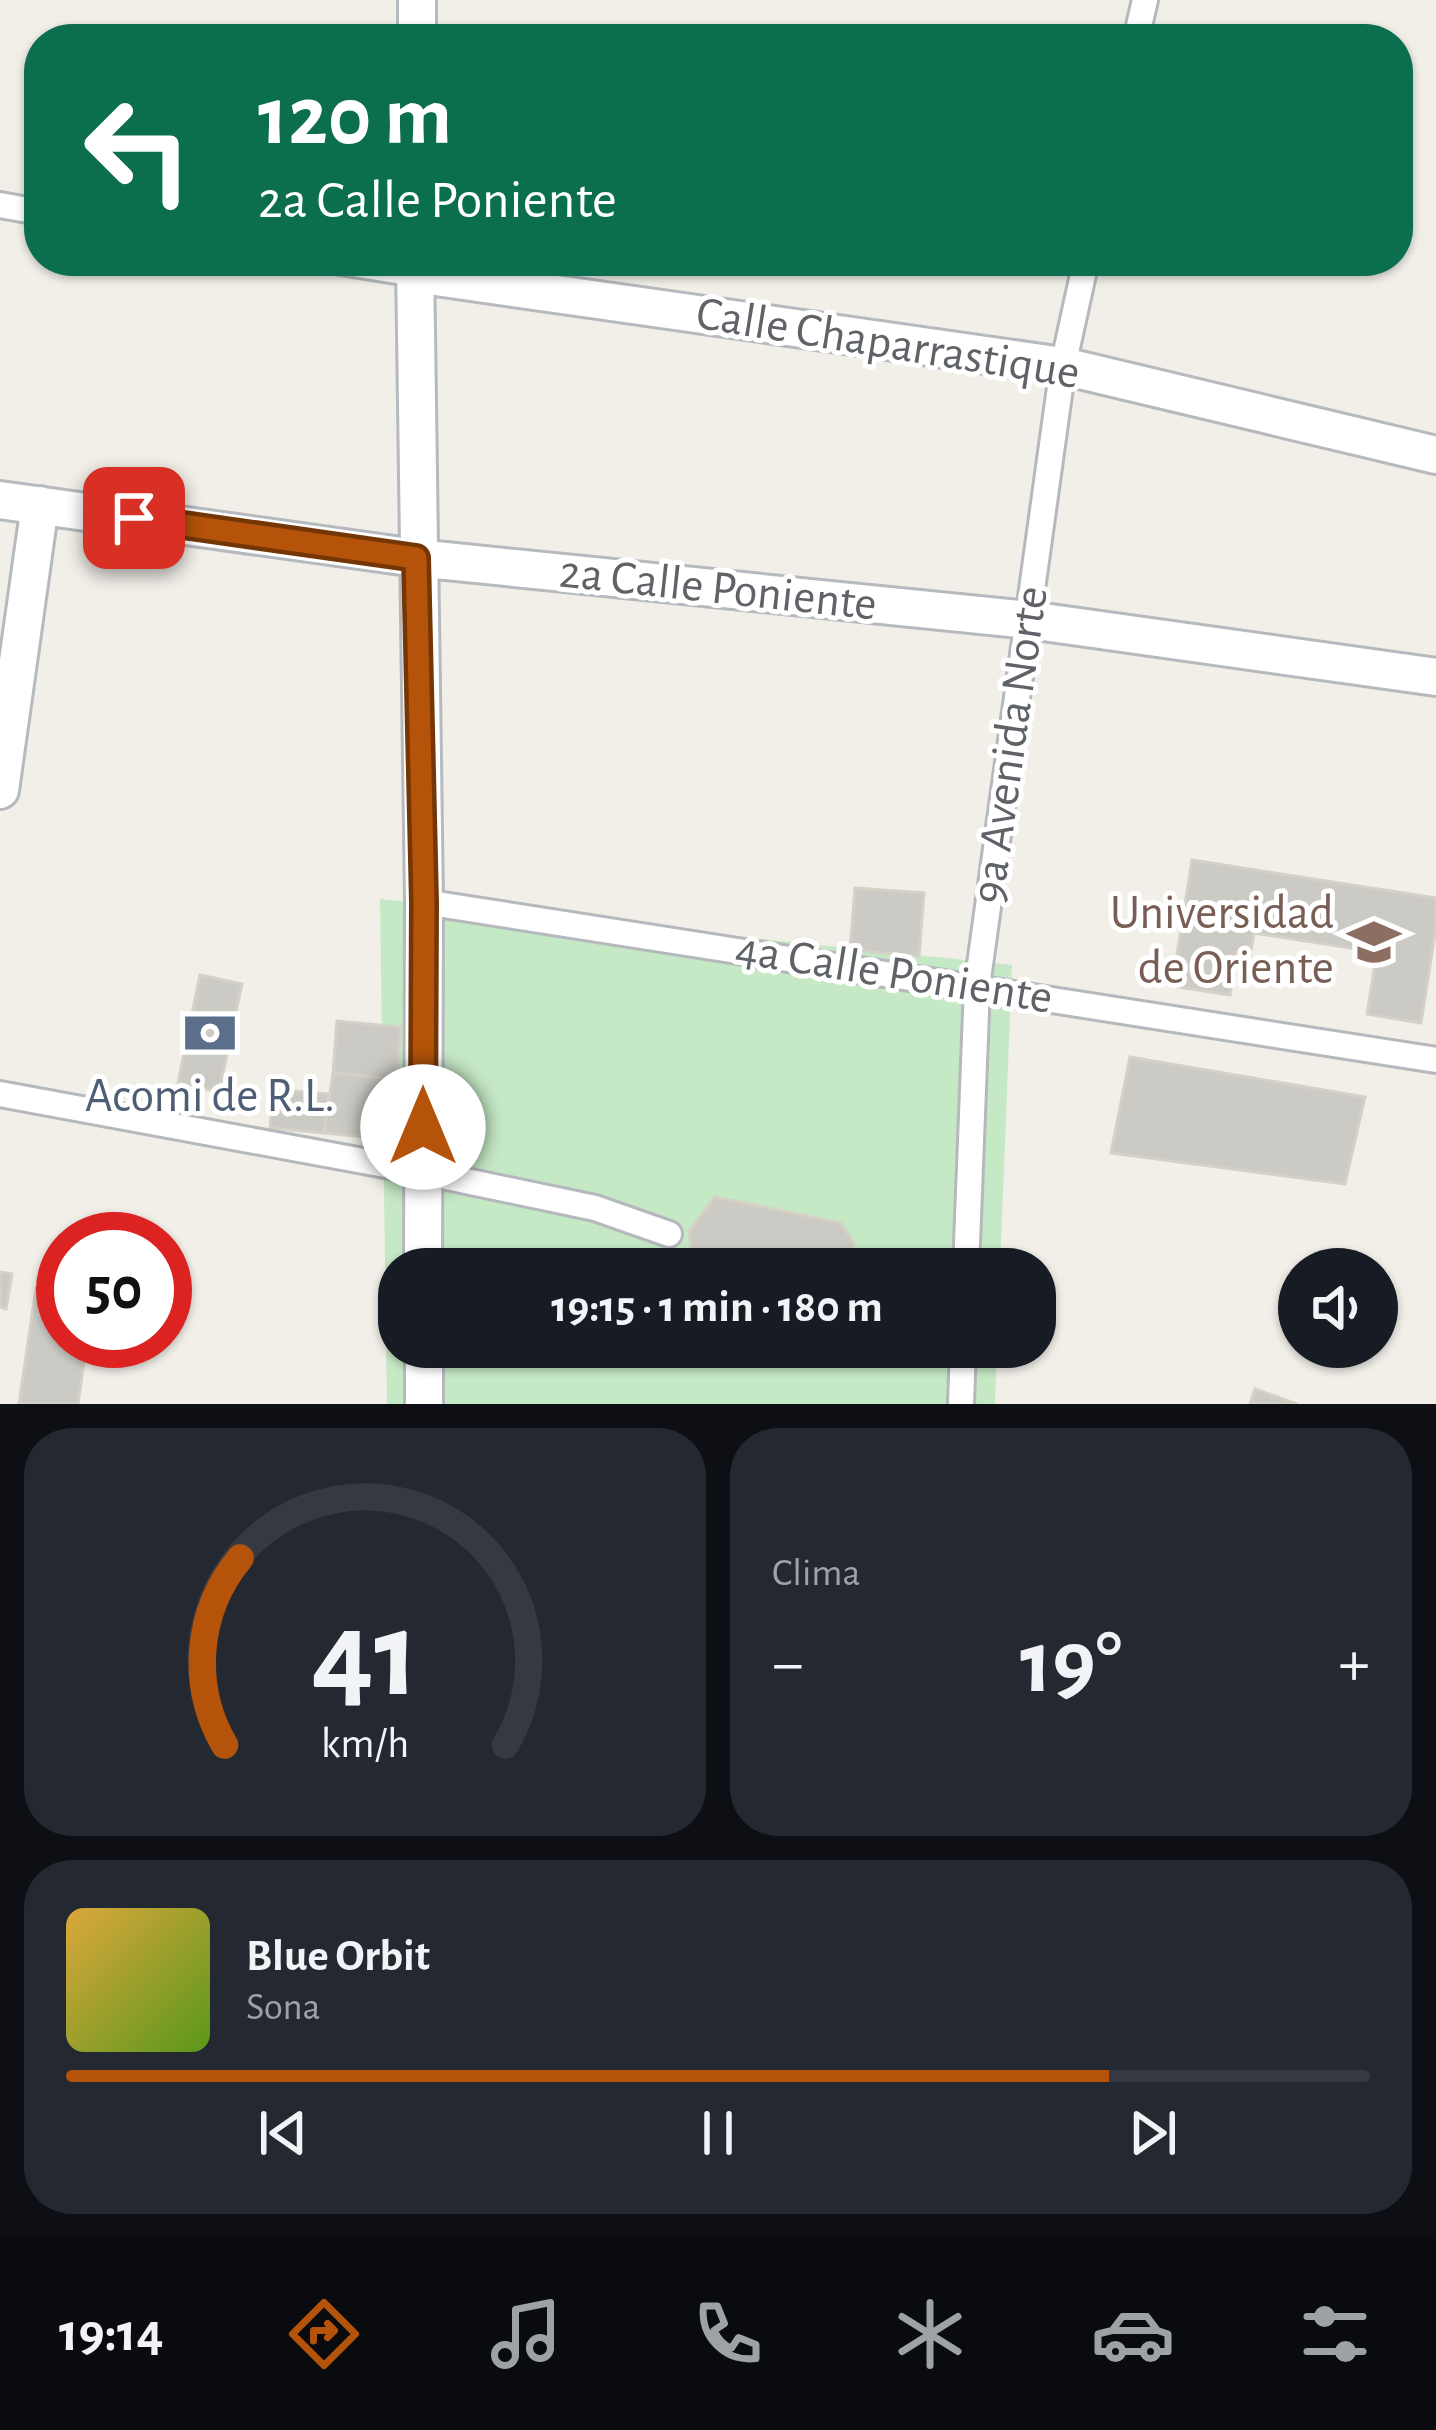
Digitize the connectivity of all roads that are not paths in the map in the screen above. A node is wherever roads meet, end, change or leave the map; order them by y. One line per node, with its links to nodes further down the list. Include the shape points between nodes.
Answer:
1 (415, 276): 8 (main road)
2 (467, 276): 4 (main road, Calle Chaparrastique)
3 (1083, 276): 4 (street, 9a Avenida Norte)
4 (1063, 367): 5 (main road, Calle Chaparrastique); 9 (street, 9a Avenida Norte)
5 (1436, 455)
6 (0, 500): 7 (main road, 2a Calle Poniente)
7 (40, 505): 8 (main road, 2a Calle Poniente); 11 (main road)
8 (416, 558): 9 (main road, 2a Calle Poniente); 12 (main road)
9 (1029, 620): 10 (main road, 2a Calle Poniente); 13 (street, 9a Avenida Norte)
10 (1436, 677)
11 (0, 790)
12 (424, 902): 13 (street, 4a Calle Poniente); 16 (main road)
13 (977, 986): 14 (street, 4a Calle Poniente); 19 (street, 9a Avenida Norte)
14 (1436, 1060)
15 (0, 1094): 16 (street)
16 (423, 1172): 17 (street, via 595,1208); 18 (main road)
17 (669, 1234)
18 (423, 1248)
19 (967, 1248)
20 (424, 1368): 22 (main road)
21 (962, 1368): 23 (street)
22 (424, 1404)
23 (961, 1404)

